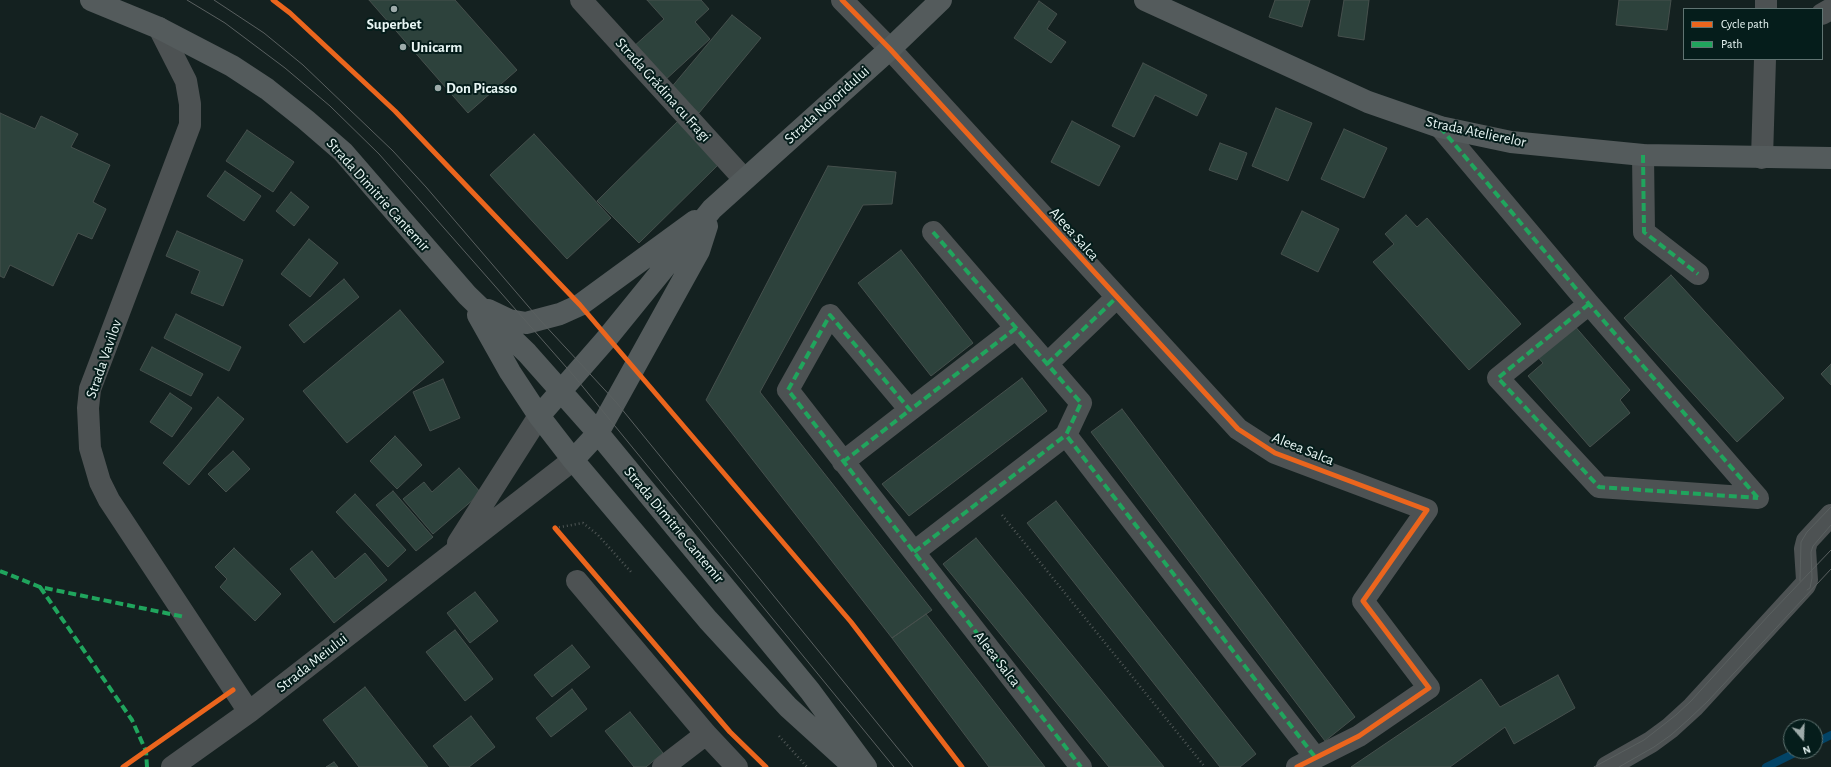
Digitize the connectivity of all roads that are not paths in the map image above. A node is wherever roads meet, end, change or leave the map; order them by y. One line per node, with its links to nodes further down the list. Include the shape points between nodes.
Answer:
1 (91, 0): 6 (main road, Strada Dimitrie Cantemir)
2 (581, 0): 13 (street, Strada Grădina cu Fragi)
3 (842, 0): 7 (street, Aleea Salca)
4 (940, 0): 7 (main road, Strada Nojoridului)
5 (1145, 0): 9 (main road, Strada Atelierelor, via 1368,102)
6 (159, 28): 17 (main road, Strada Dimitrie Cantemir, via 232,66 267,89 343,152); 33 (street, Strada Vavilov, via 186,81 190,125 90,389 90,448 100,482 109,500)
7 (890, 49): 13 (main road, Strada Nojoridului); 18 (street, Aleea Salca)
8 (1765, 60): 11 (street)
9 (1440, 127): 10 (main road, Strada Atelierelor, via 1511,142); 19 (street)
10 (1643, 155): 11 (main road, Strada Atelierelor); 16 (street, via 1644,232)
11 (1762, 158): 12 (main road, Strada Atelierelor)
12 (1831, 158)
13 (744, 179): 14 (main road, Strada Nojoridului)
14 (712, 209): 17 (main road, via 580,305 560,314 526,323 509,320 490,312); 22 (main road, Strada Nojoridului); 25 (main road, Strada Nojoridului, via 699,251)
15 (933, 232): 20 (street)
16 (1698, 274)
17 (467, 295): 22 (main road, Strada Dimitrie Cantemir, via 527,353); 24 (main road, Strada Dimitrie Cantemir, via 510,372)
18 (1116, 298): 21 (street); 35 (street, Aleea Salca, via 1238,429 1257,443 1275,453 1427,510 1363,601 1429,688 1359,736)
19 (1589, 304): 19 (street, via 1498,378 1599,487 1758,498)
20 (1016, 328): 21 (street); 23 (street)
21 (1047, 364): 26 (street, via 1081,403)
22 (561, 391): 24 (main road, Strada Nojoridului); 25 (main road, Strada Dimitrie Cantemir)
23 (910, 410): 28 (street); 28 (street, Aleea Salca, via 830,315 788,390)
24 (539, 416): 27 (main road, Strada Dimitrie Cantemir); 31 (street, Strada Meiului)
25 (598, 433): 27 (main road, Strada Nojoridului); 40 (main road, Strada Dimitrie Cantemir, via 810,691)
26 (1066, 435): 30 (street); 35 (street, Aleea Salca)
27 (573, 460): 31 (street, Strada Meiului); 39 (main road, Strada Dimitrie Cantemir, via 729,643 788,707)
28 (843, 462): 30 (street, Aleea Salca)
29 (1831, 515): 42 (street, via 1807,541 1805,585 1693,707 1651,742)
30 (914, 552): 41 (street, Aleea Salca)
31 (450, 556): 33 (street, Strada Meiului)
32 (577, 581): 34 (street)
33 (249, 712): 36 (street, Strada Meiului)
34 (706, 734): 37 (street); 38 (street)
35 (1306, 762)
36 (172, 767)
37 (663, 767)
38 (738, 767)
39 (854, 767)
40 (866, 767)
41 (1081, 767)
42 (1607, 767)

